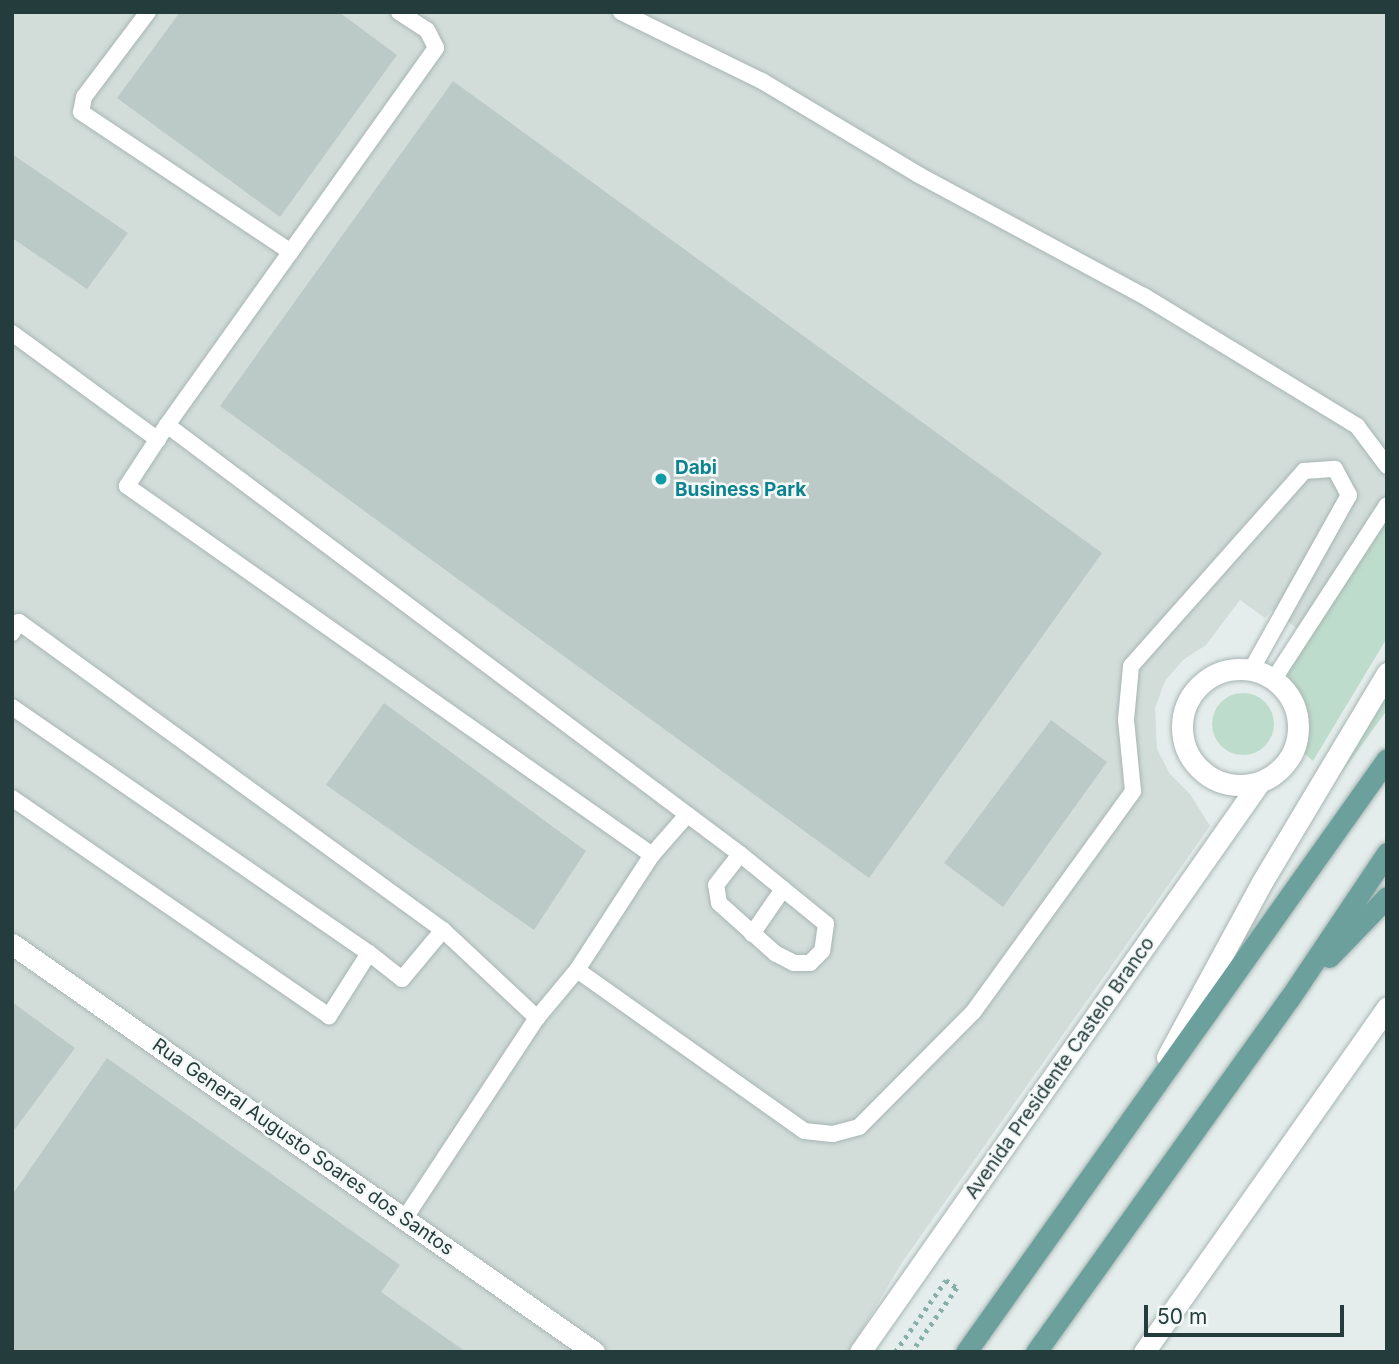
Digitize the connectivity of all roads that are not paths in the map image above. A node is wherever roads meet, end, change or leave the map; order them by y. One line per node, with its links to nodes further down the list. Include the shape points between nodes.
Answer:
1 (148, 12): 4 (lane, via 85,97 82,112)
2 (399, 12): 4 (lane, via 427,30 436,48)
3 (621, 12): 8 (lane, via 762,81 919,175 1144,296 1357,426)
4 (291, 252): 6 (lane)
5 (12, 333): 7 (lane)
6 (167, 425): 7 (lane); 18 (lane)
7 (158, 440): 21 (lane, via 127,486)
8 (1387, 466)
9 (1387, 505): 13 (lane)
10 (12, 633): 24 (lane, via 19,622)
11 (1251, 670): 13 (street); 16 (street, via 1213,675 1198,687 1187,703 1183,741 1191,759 1221,783); 28 (lane, via 1349,495 1335,469 1304,471 1132,666 1126,720 1133,791 974,1011 859,1126 833,1134 804,1131)
12 (1387, 673): 32 (street, via 1262,882)
13 (1274, 679): 16 (street, via 1294,705 1296,742 1289,760)
14 (12, 707): 27 (lane)
15 (1387, 759): 32 (main road)
16 (1259, 783): 35 (street, Avenida Presidente Castelo Branco)
17 (12, 798): 27 (lane, via 329,1016)
18 (687, 815): 20 (lane); 21 (lane)
19 (1387, 853): 29 (main road)
20 (740, 854): 22 (lane); 25 (lane, via 716,886 719,903)
21 (652, 855): 28 (lane)
22 (783, 889): 25 (lane); 25 (lane, via 826,924 822,951 810,963 794,963)
23 (1387, 897): 29 (main road)
24 (443, 930): 27 (lane, via 402,979); 31 (lane)
25 (752, 934)
26 (12, 944): 33 (street, Rua General Augusto Soares dos Santos)
27 (369, 953)
28 (578, 970): 31 (lane)
29 (1289, 999): 37 (main road)
30 (1387, 1007): 38 (street)
31 (537, 1018): 33 (lane)
32 (1140, 1105): 36 (main road)
33 (405, 1218): 34 (street, Rua General Augusto Soares dos Santos)
34 (594, 1352)
35 (860, 1352)
36 (966, 1352)
37 (1036, 1352)
38 (1144, 1352)

